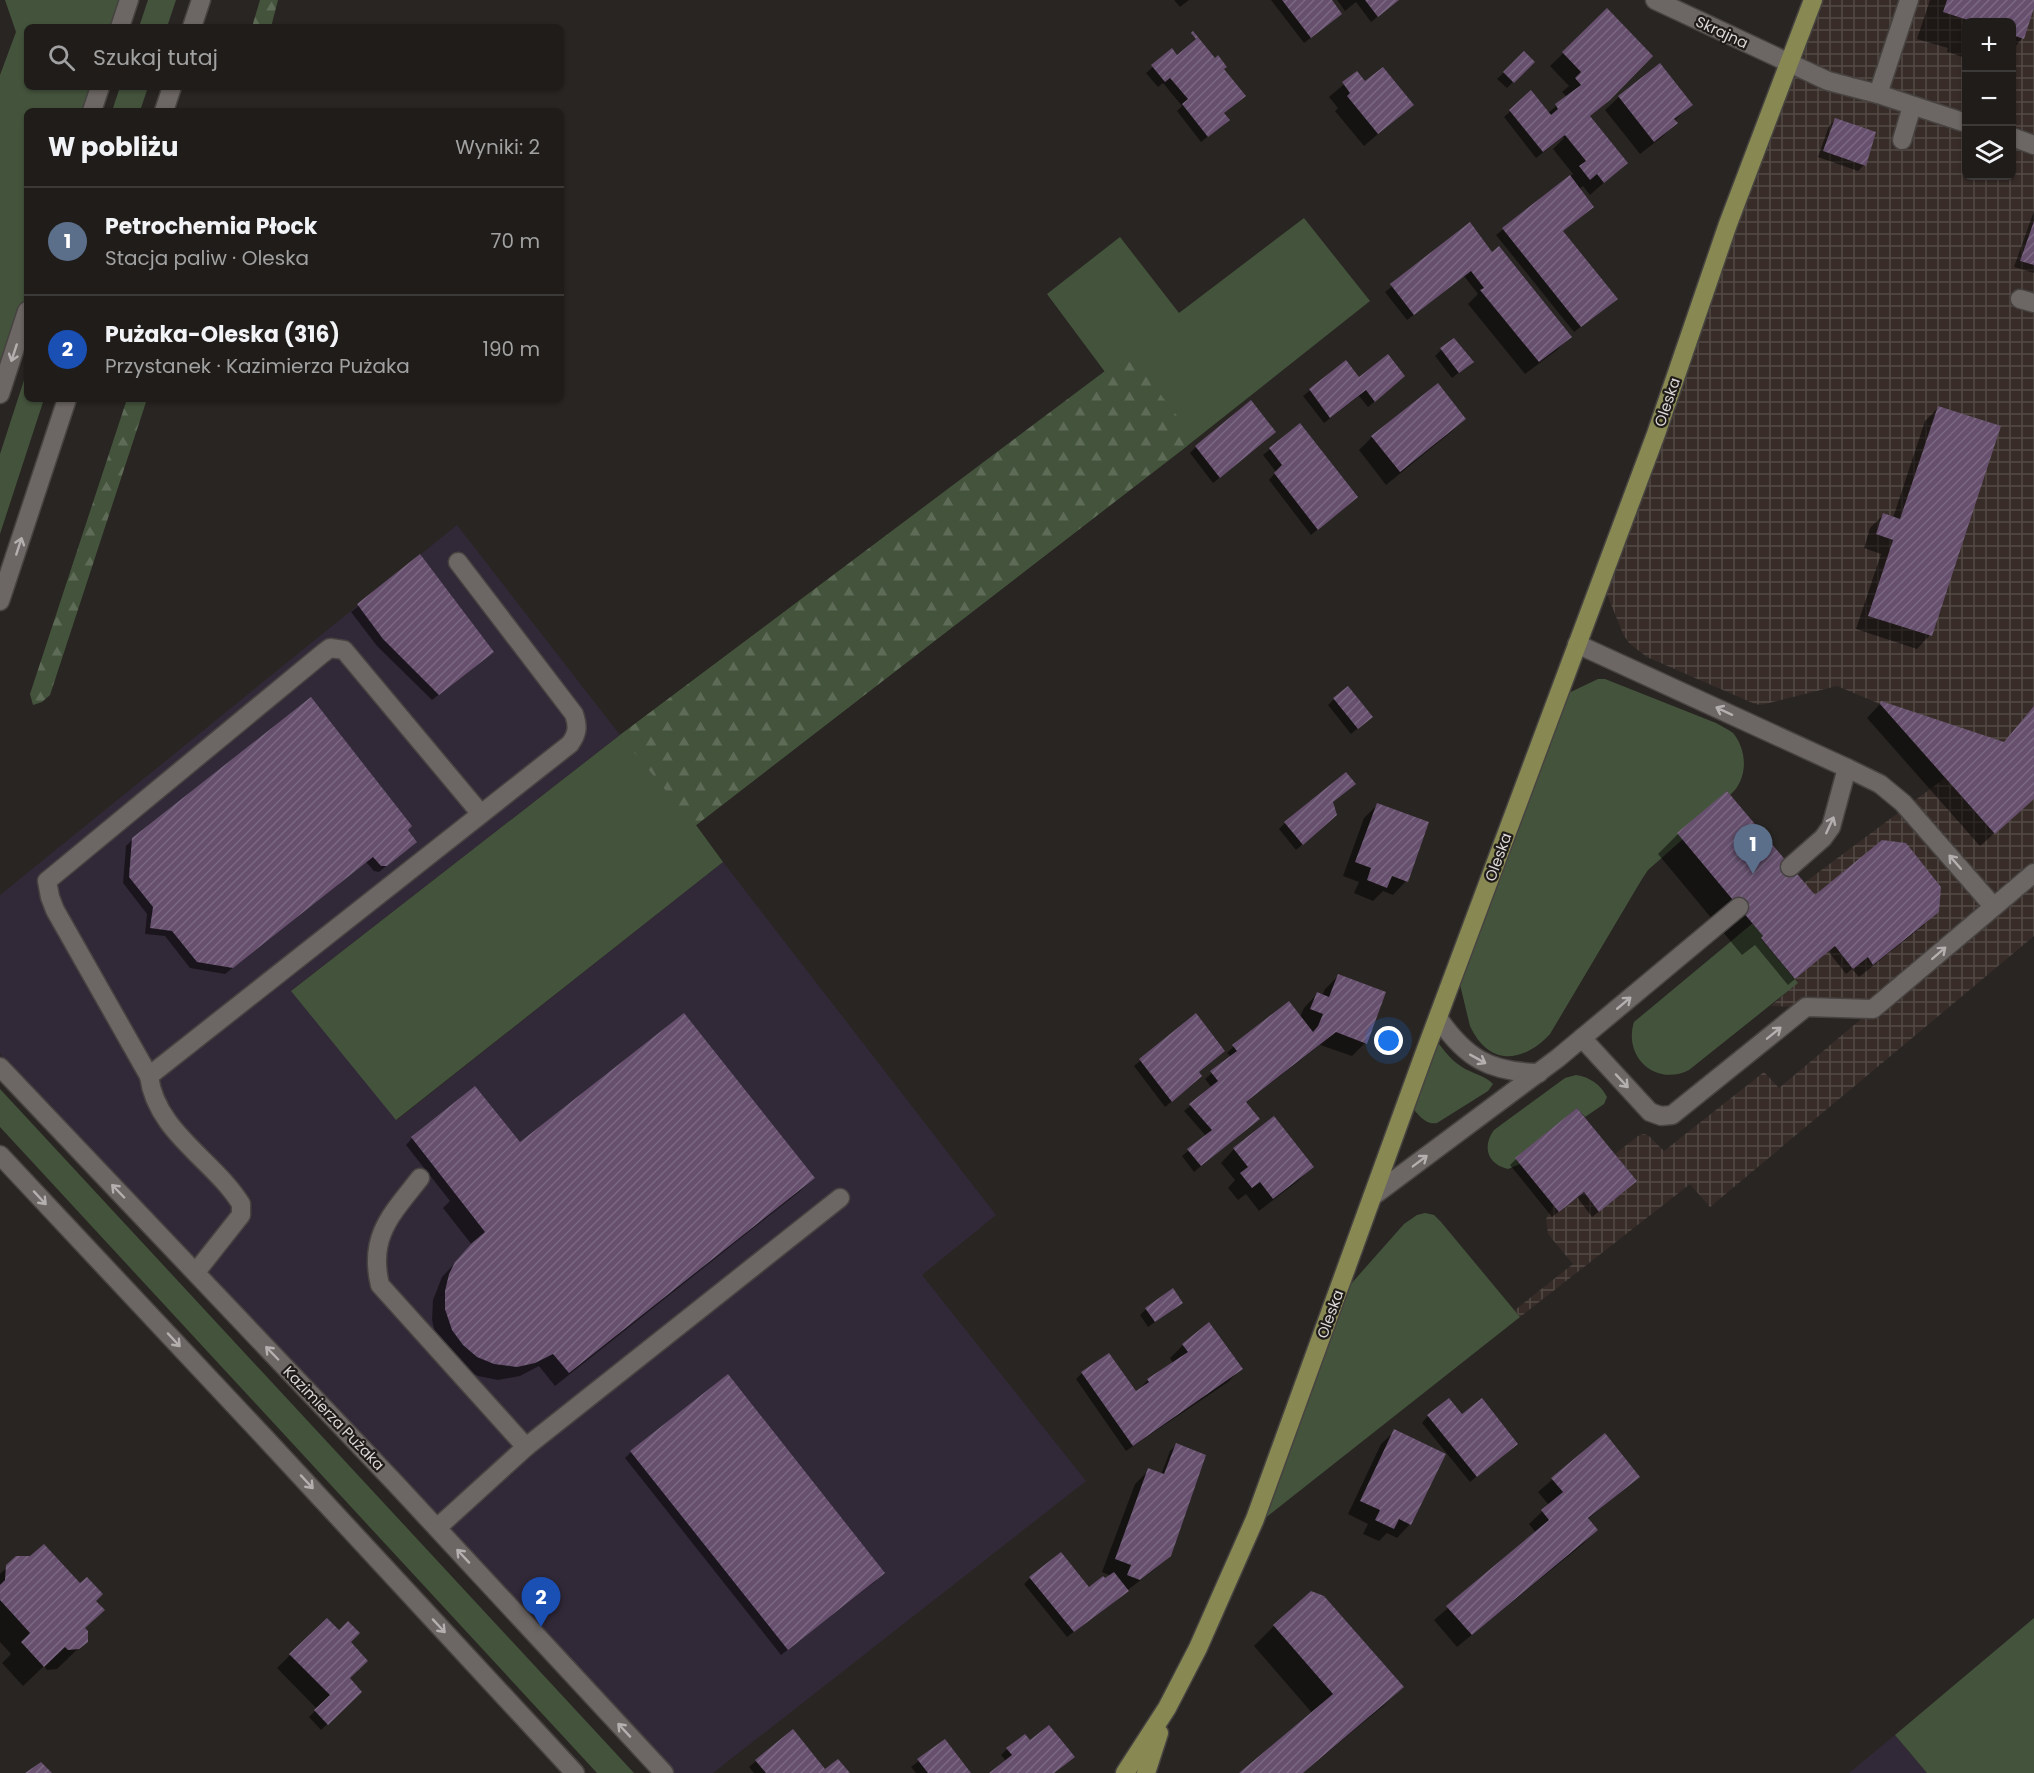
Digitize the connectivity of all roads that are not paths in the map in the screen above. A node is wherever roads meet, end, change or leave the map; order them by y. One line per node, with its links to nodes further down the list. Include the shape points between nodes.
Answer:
1 (129, 0): 6 (street)
2 (201, 0): 7 (street)
3 (1655, 0): 8 (street, Skrajna)
4 (1813, 0): 8 (main road, Oleska)
5 (1910, 0): 11 (street)
6 (121, 24)
7 (193, 24)
8 (1790, 63): 11 (street, Skrajna, via 1828,81); 24 (main road, Oleska)
9 (99, 90): 13 (street)
10 (171, 90): 14 (street)
11 (1878, 94): 12 (street, Skrajna)
12 (1912, 106): 15 (street, Skrajna); 17 (street)
13 (93, 108)
14 (165, 108)
15 (1962, 122)
16 (2016, 138): 18 (street)
17 (1902, 140)
18 (2034, 145)
19 (24, 320): 20 (street, one-way to 20)
20 (0, 394)
21 (67, 402): 23 (street, one-way to 21)
22 (458, 562): 26 (street, via 566,702 577,725 570,744)
23 (0, 601)
24 (1577, 644): 25 (street, one-way to 24); 31 (main road, Oleska)
25 (1847, 768): 27 (street, one-way to 25, via 1831,827); 29 (street, one-way to 25, via 1903,804 1880,784)
26 (481, 814): 36 (street); 36 (street, via 344,650 330,648 321,654 47,880 55,910)
27 (1790, 867)
28 (2034, 873): 29 (street)
29 (1993, 906): 32 (street, one-way to 29, via 1650,1112 1672,1115 1806,1007 1873,1009)
30 (1739, 907): 32 (street, one-way to 30)
31 (1437, 1018): 35 (street, one-way to 35, via 1461,1048 1476,1059 1508,1071); 39 (main road, Oleska)
32 (1582, 1038): 35 (street)
33 (0, 1053): 34 (street)
34 (5, 1072): 41 (street, Kazimierza Pużaka, one-way to 34)
35 (1539, 1073): 39 (street, one-way to 35)
36 (149, 1076): 41 (street, via 151,1091 165,1119 241,1204 241,1215)
37 (0, 1155): 45 (street, one-way to 45)
38 (420, 1178): 42 (street, via 381,1234 376,1252 380,1285)
39 (1373, 1196): 44 (main road, Oleska, via 1255,1519)
40 (840, 1198): 42 (street)
41 (196, 1272): 43 (street, Kazimierza Pużaka, one-way to 41)
42 (526, 1447): 43 (street)
43 (437, 1528): 46 (street, Kazimierza Pużaka, one-way to 43)
44 (1167, 1708): 47 (main road, Oleska); 48 (main road, Oleska)
45 (575, 1773)
46 (664, 1773)
47 (1125, 1773)
48 (1146, 1773)

